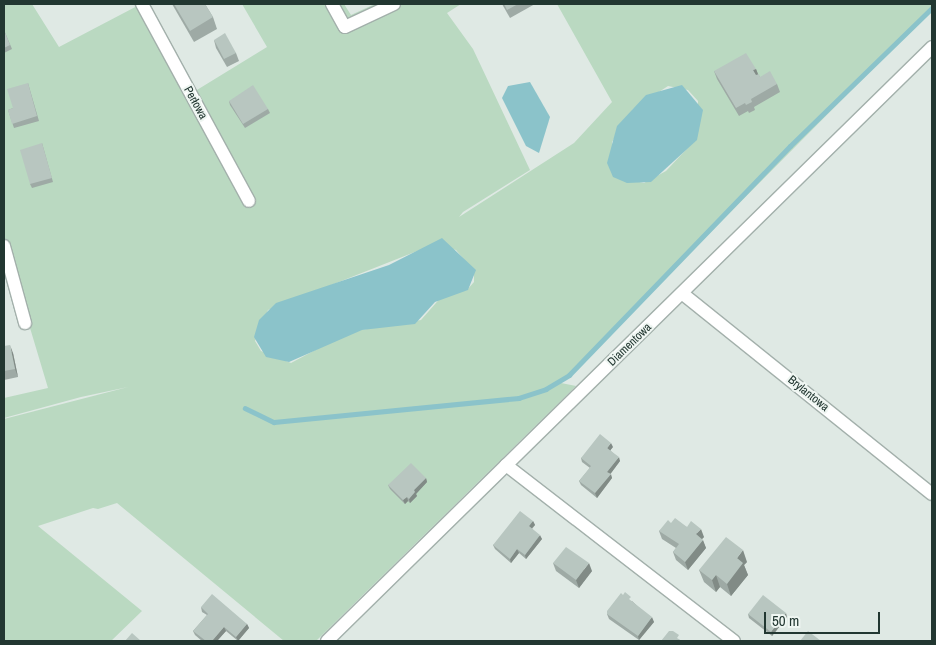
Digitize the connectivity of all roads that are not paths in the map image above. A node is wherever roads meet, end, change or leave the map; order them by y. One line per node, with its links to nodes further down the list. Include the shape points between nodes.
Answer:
1 (142, 4): 5 (street, Perłowa)
2 (332, 4): 3 (street, via 345,27)
3 (394, 4)
4 (932, 47): 7 (street, Diamentowa)
5 (249, 201)
6 (4, 246): 8 (street)
7 (683, 294): 9 (street, Diamentowa); 10 (street, Brylantowa)
8 (25, 323)
9 (506, 465): 11 (street, Diamentowa); 12 (street)
10 (932, 494)
11 (327, 641)
12 (734, 641)

